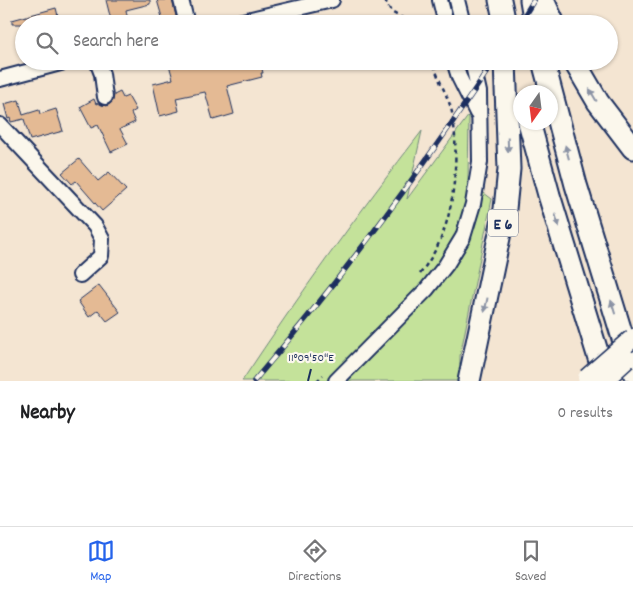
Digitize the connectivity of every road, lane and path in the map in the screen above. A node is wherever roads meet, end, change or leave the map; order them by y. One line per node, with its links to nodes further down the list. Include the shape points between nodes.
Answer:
1 (181, 0): 8 (street)
2 (332, 0): 9 (street)
3 (385, 0): 10 (path, via 391,12)
4 (440, 0): 11 (street)
5 (457, 0): 12 (street)
6 (530, 0): 13 (highway)
7 (543, 0): 14 (highway)
8 (185, 15)
9 (268, 15)
10 (397, 15)
11 (444, 15)
12 (461, 15)
13 (533, 15)
14 (550, 15)
15 (34, 70): 24 (street)
16 (100, 70): 26 (street)
17 (435, 70): 32 (path, via 451,110 455,160 451,202 444,230)
18 (457, 70): 27 (street)
19 (474, 70): 27 (street, via 479,92)
20 (505, 70): 39 (highway, E 6, one-way to 39, via 509,168 505,210)
21 (516, 70): 25 (highway)
22 (545, 70): 35 (highway, one-way to 22, via 576,185)
23 (579, 70): 30 (highway, one-way to 23, via 598,102)
24 (0, 79)
25 (520, 85)
26 (105, 97)
27 (478, 116): 36 (street, via 478,181 463,237 427,289)
28 (0, 125): 31 (street, via 95,226 102,239 101,256)
29 (532, 130): 37 (highway, one-way to 37)
30 (633, 148)
31 (80, 275)
32 (416, 279)
33 (633, 338): 37 (main road, bridge)
34 (633, 354): 37 (main road, bridge)
35 (633, 371)
36 (332, 376): 38 (path)
37 (599, 380)
38 (317, 381)
39 (469, 381)

